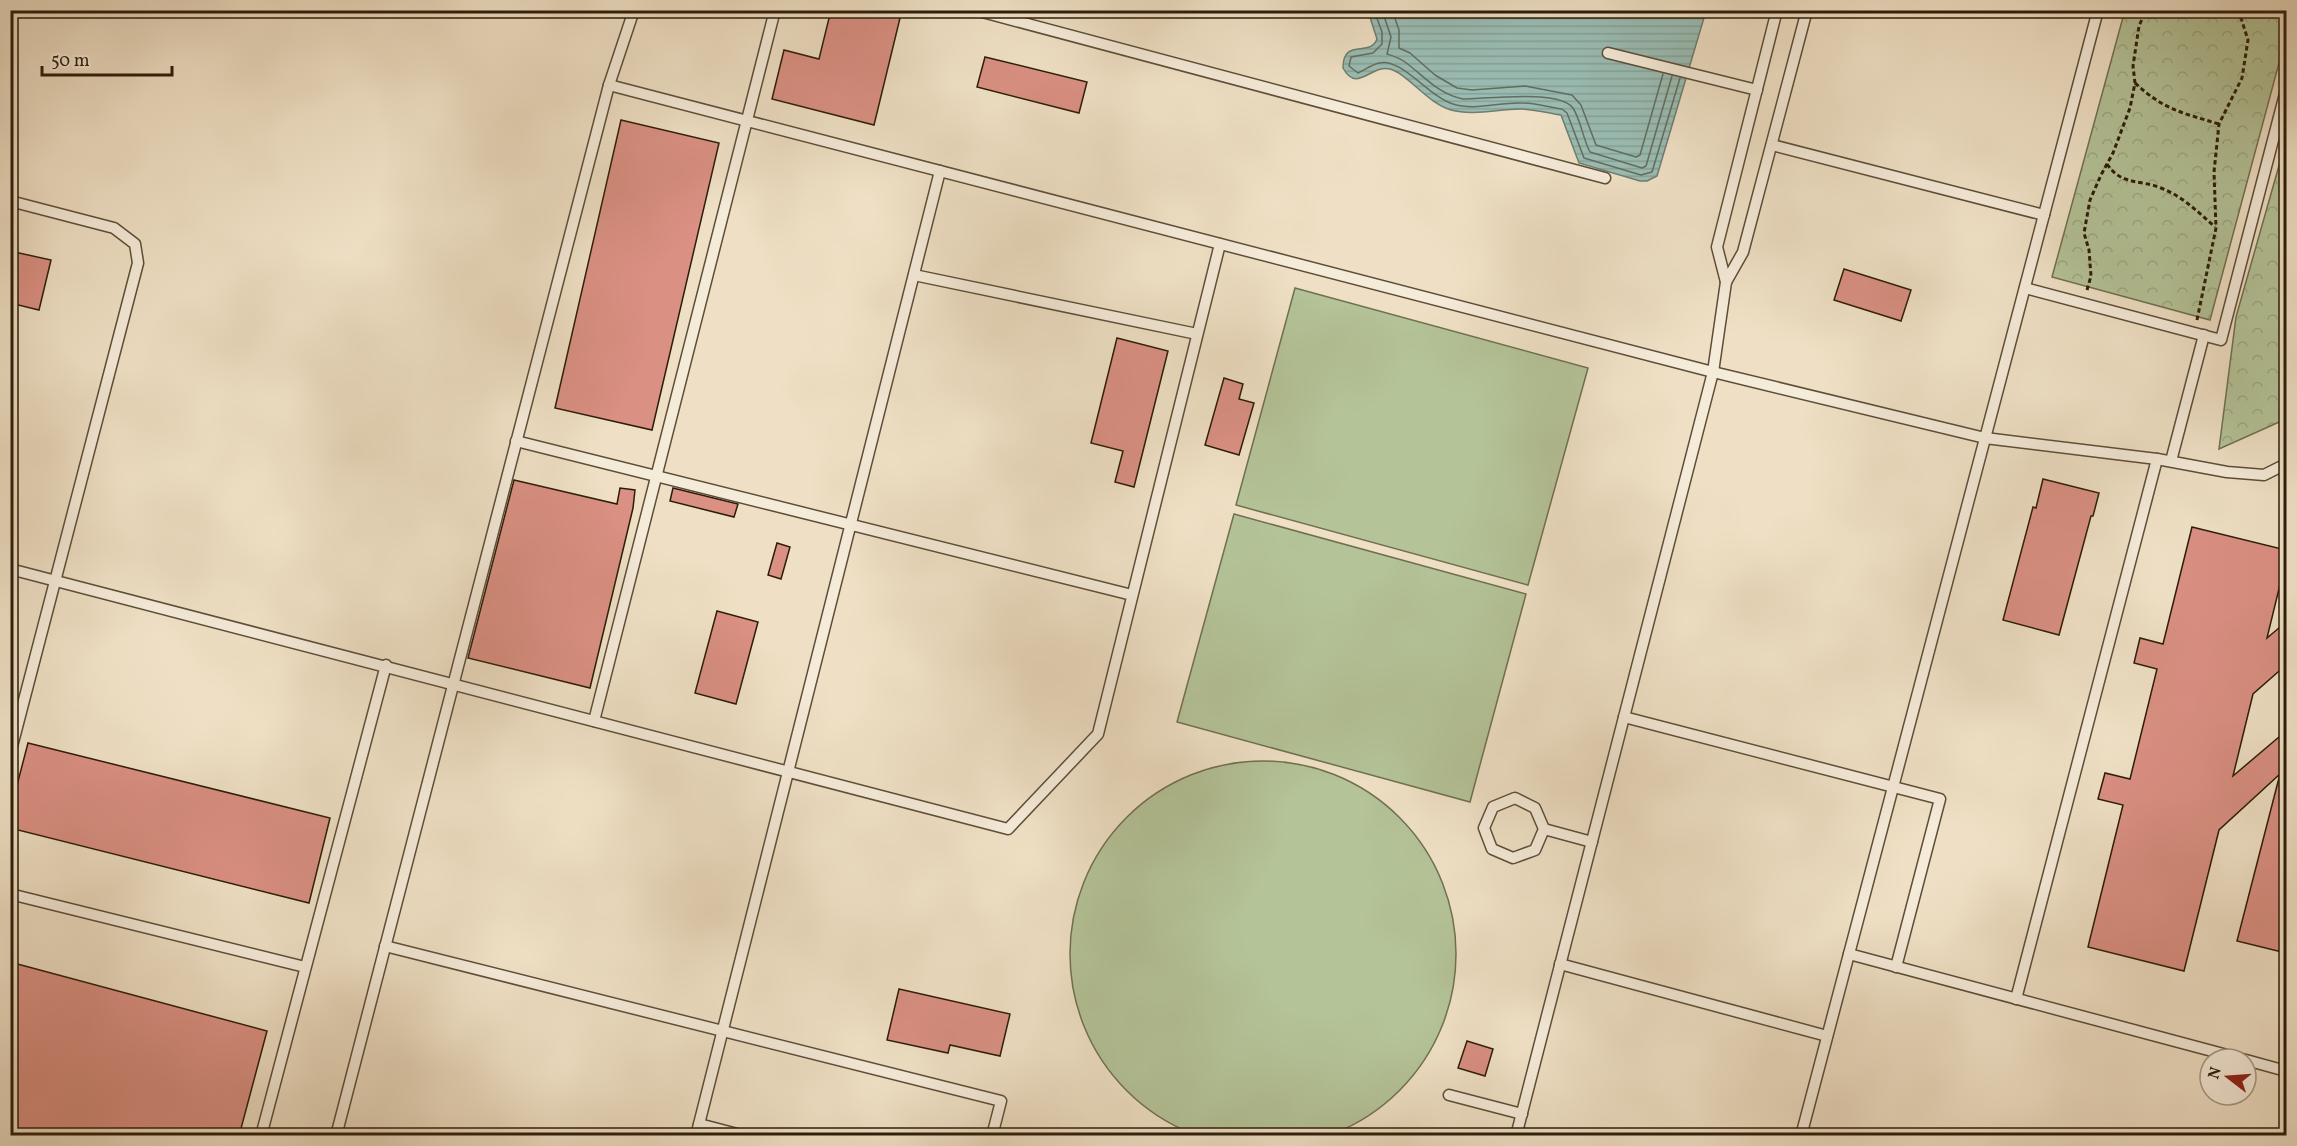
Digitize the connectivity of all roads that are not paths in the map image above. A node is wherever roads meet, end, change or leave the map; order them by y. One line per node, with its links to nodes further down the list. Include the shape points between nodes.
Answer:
1 (634, 10): 8 (lane)
2 (775, 10): 11 (lane)
3 (975, 10): 14 (lane)
4 (1778, 10): 9 (lane)
5 (1806, 10): 12 (lane)
6 (2098, 10): 16 (lane)
7 (1608, 53): 9 (lane)
8 (609, 84): 11 (lane); 25 (lane)
9 (1757, 90): 19 (lane, via 1717,247)
10 (2286, 90): 22 (lane, via 2221,340)
11 (747, 120): 13 (lane); 29 (lane)
12 (1772, 145): 16 (lane); 19 (lane, via 1743,252)
13 (940, 171): 17 (lane); 18 (lane)
14 (1605, 178)
15 (10, 201): 32 (lane, via 114,228 135,243 138,263)
16 (2044, 215): 20 (lane)
17 (1220, 244): 21 (lane); 23 (lane)
18 (914, 274): 21 (lane); 30 (lane)
19 (1726, 282): 23 (lane)
20 (2025, 288): 22 (lane); 24 (lane)
21 (1197, 334): 33 (lane)
22 (2199, 334): 27 (lane)
23 (1713, 372): 24 (lane); 36 (lane)
24 (1985, 438): 26 (lane); 40 (lane)
25 (516, 441): 29 (lane); 35 (lane)
26 (2157, 459): 27 (lane); 49 (lane)
27 (2171, 461): 28 (lane, via 2264,475)
28 (2286, 464)
29 (657, 476): 30 (lane); 37 (lane)
30 (850, 525): 33 (lane); 39 (lane)
31 (10, 569): 32 (lane)
32 (56, 580): 34 (lane); 38 (lane)
33 (1132, 595): 39 (lane, via 1098,734 1008,829)
34 (386, 665): 35 (lane); 47 (lane)
35 (454, 683): 37 (lane); 44 (lane)
36 (1624, 717): 40 (lane); 42 (lane)
37 (594, 721): 39 (lane)
38 (10, 754)
39 (788, 771): 50 (lane)
40 (1893, 787): 45 (lane); 48 (lane, via 1940,799)
41 (1544, 829): 41 (lane, via 1535,808 1515,798 1493,807 1484,828 1492,849 1513,858 1534,850); 42 (lane)
42 (1592, 842): 46 (lane)
43 (10, 894): 47 (lane)
44 (385, 946): 50 (lane); 59 (lane)
45 (1849, 954): 48 (lane); 51 (lane)
46 (1560, 964): 51 (lane); 56 (lane)
47 (305, 967): 58 (lane)
48 (1896, 967): 49 (lane)
49 (2016, 999): 52 (lane)
50 (723, 1031): 57 (lane); 62 (lane, via 1001,1101)
51 (1827, 1036): 64 (lane)
52 (2198, 1048)
53 (2258, 1064): 54 (lane)
54 (2286, 1071)
55 (1449, 1095): 56 (lane)
56 (1522, 1114): 63 (lane)
57 (699, 1124): 60 (lane); 61 (lane)
58 (261, 1136)
59 (336, 1136)
60 (696, 1136)
61 (745, 1136)
62 (992, 1136)
63 (1516, 1136)
64 (1801, 1136)

